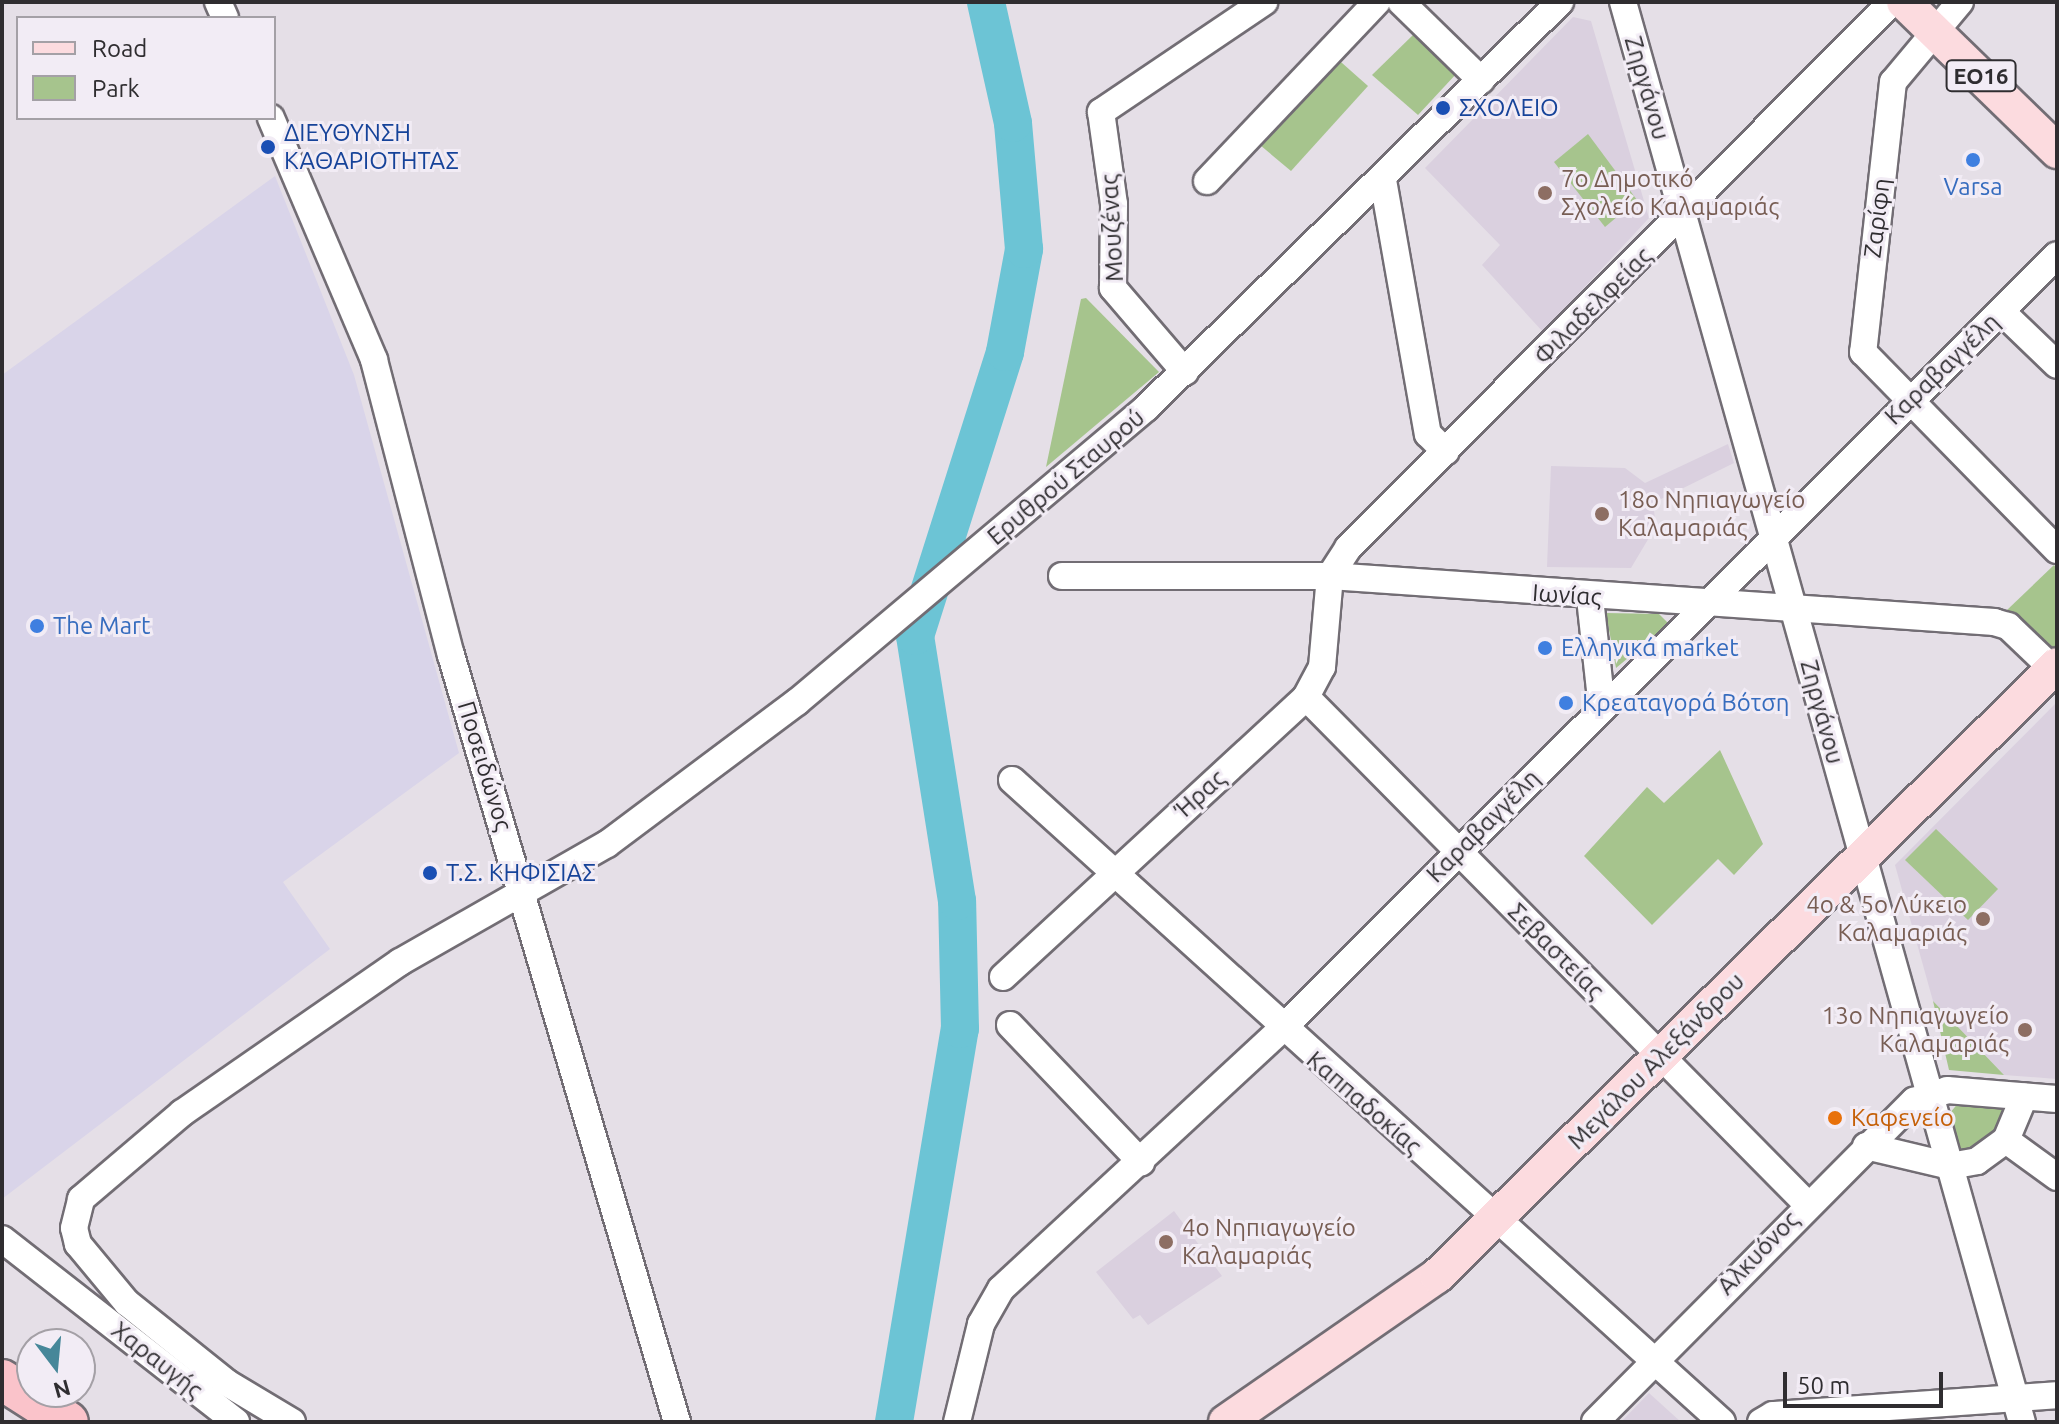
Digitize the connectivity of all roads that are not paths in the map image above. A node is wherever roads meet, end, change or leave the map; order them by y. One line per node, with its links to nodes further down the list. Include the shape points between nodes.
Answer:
1 (1264, 2): 19 (street, Μουζένας, via 1104,106 1113,288)
2 (1377, 2): 14 (street)
3 (1401, 2): 10 (street)
4 (1560, 2): 10 (street, Ερυθρού Σταυρού)
5 (1623, 2): 15 (street, Ζηργάνου)
6 (1892, 2): 15 (street, Φιλαδελφείας)
7 (1904, 2): 9 (main road, ΕΟ16)
8 (1960, 2): 9 (street, Ζαρίφη)
9 (1934, 30): 12 (main road, ΕΟ16); 20 (street, Ζαρίφη, via 1893,82 1862,341 1865,356)
10 (1481, 80): 13 (street, Ερυθρού Σταυρού)
11 (272, 120): 36 (street, Ποσειδώνος, via 374,360)
12 (2057, 151)
13 (1383, 180): 19 (street, Ερυθρού Σταυρού); 21 (street, via 1428,434)
14 (1207, 181)
15 (1682, 216): 21 (street, Φιλαδελφείας); 22 (street, Ζηργάνου)
16 (2057, 255): 17 (street, Καραβαγγέλη)
17 (2002, 312): 18 (street); 20 (street, Καραβαγγέλη)
18 (2057, 365)
19 (1185, 372): 36 (street, Ερυθρού Σταυρού, via 797,702 627,831)
20 (1909, 401): 22 (street, Καραβαγγέλη); 23 (street, Ζαρίφη)
21 (1446, 452): 25 (street, Φιλαδελφείας)
22 (1774, 536): 27 (street, Καραβαγγέλη); 28 (street, Ζηργάνου)
23 (2057, 550)
24 (1062, 576): 25 (street, Ιωνίας)
25 (1330, 576): 26 (street, Ιωνίας); 30 (street, Ήρας, via 1322,667)
26 (1590, 598): 27 (street, Ιωνίας); 31 (street)
27 (1707, 604): 28 (street, Ιωνίας); 31 (street, Καραβαγγέλη)
28 (1795, 606): 29 (street, Ιωνίας, via 2008,626); 34 (street, Ζηργάνου)
29 (2055, 667): 34 (main road, Μεγάλου Αλεξάνδρου)
30 (1306, 697): 33 (street, Σεβαστείας); 35 (street, Ήρας)
31 (1602, 708): 33 (street, Καραβαγγέλη)
32 (1012, 780): 35 (street, Καππαδοκίας)
33 (1456, 851): 39 (street, Καραβαγγέλη); 40 (street, Σεβαστείας)
34 (1861, 859): 40 (main road, Μεγάλου Αλεξάνδρου); 41 (street, Ζηργάνου)
35 (1114, 872): 37 (street, Ήρας); 39 (street, Καππαδοκίας)
36 (523, 895): 58 (street, Ερυθρού Σταυρού, via 400,962 182,1113 75,1211 78,1244 127,1303 227,1383); 59 (street, Ποσειδώνος)
37 (1003, 977)
38 (1010, 1025): 46 (street)
39 (1281, 1030): 46 (street, Καραβαγγέλη); 50 (street, Καππαδοκίας)
40 (1661, 1055): 49 (street, Σεβαστείας); 50 (main road, Μεγάλου Αλεξάνδρου)
41 (1929, 1093): 42 (street); 45 (street, Αλκυόνος); 47 (street, Ζηργάνου)
42 (2024, 1097): 43 (street); 44 (street)
43 (2057, 1099)
44 (2006, 1140): 47 (street, via 1977,1161); 48 (street)
45 (1866, 1146): 47 (street); 49 (street, Αλκυόνος)
46 (1141, 1162): 60 (street, Καραβαγγέλη, via 1001,1289 981,1324)
47 (1950, 1166): 55 (street, Ζηργάνου)
48 (2057, 1177)
49 (1807, 1204): 52 (street, Αλκυόνος)
50 (1495, 1219): 52 (street, Καππαδοκίας); 61 (main road, Μεγάλου Αλεξάνδρου, via 1408,1299)
51 (2, 1239): 57 (street, Χαραυγής)
52 (1655, 1358): 62 (street, Αλκυόνος); 63 (street, Καππαδοκίας)
53 (2, 1380): 56 (highway)
54 (2057, 1395): 55 (street)
55 (2019, 1411): 64 (street, via 1773,1415)
56 (68, 1422)
57 (236, 1422)
58 (292, 1422)
59 (677, 1422)
60 (957, 1422)
61 (1226, 1422)
62 (1595, 1422)
63 (1722, 1422)
64 (1761, 1422)

